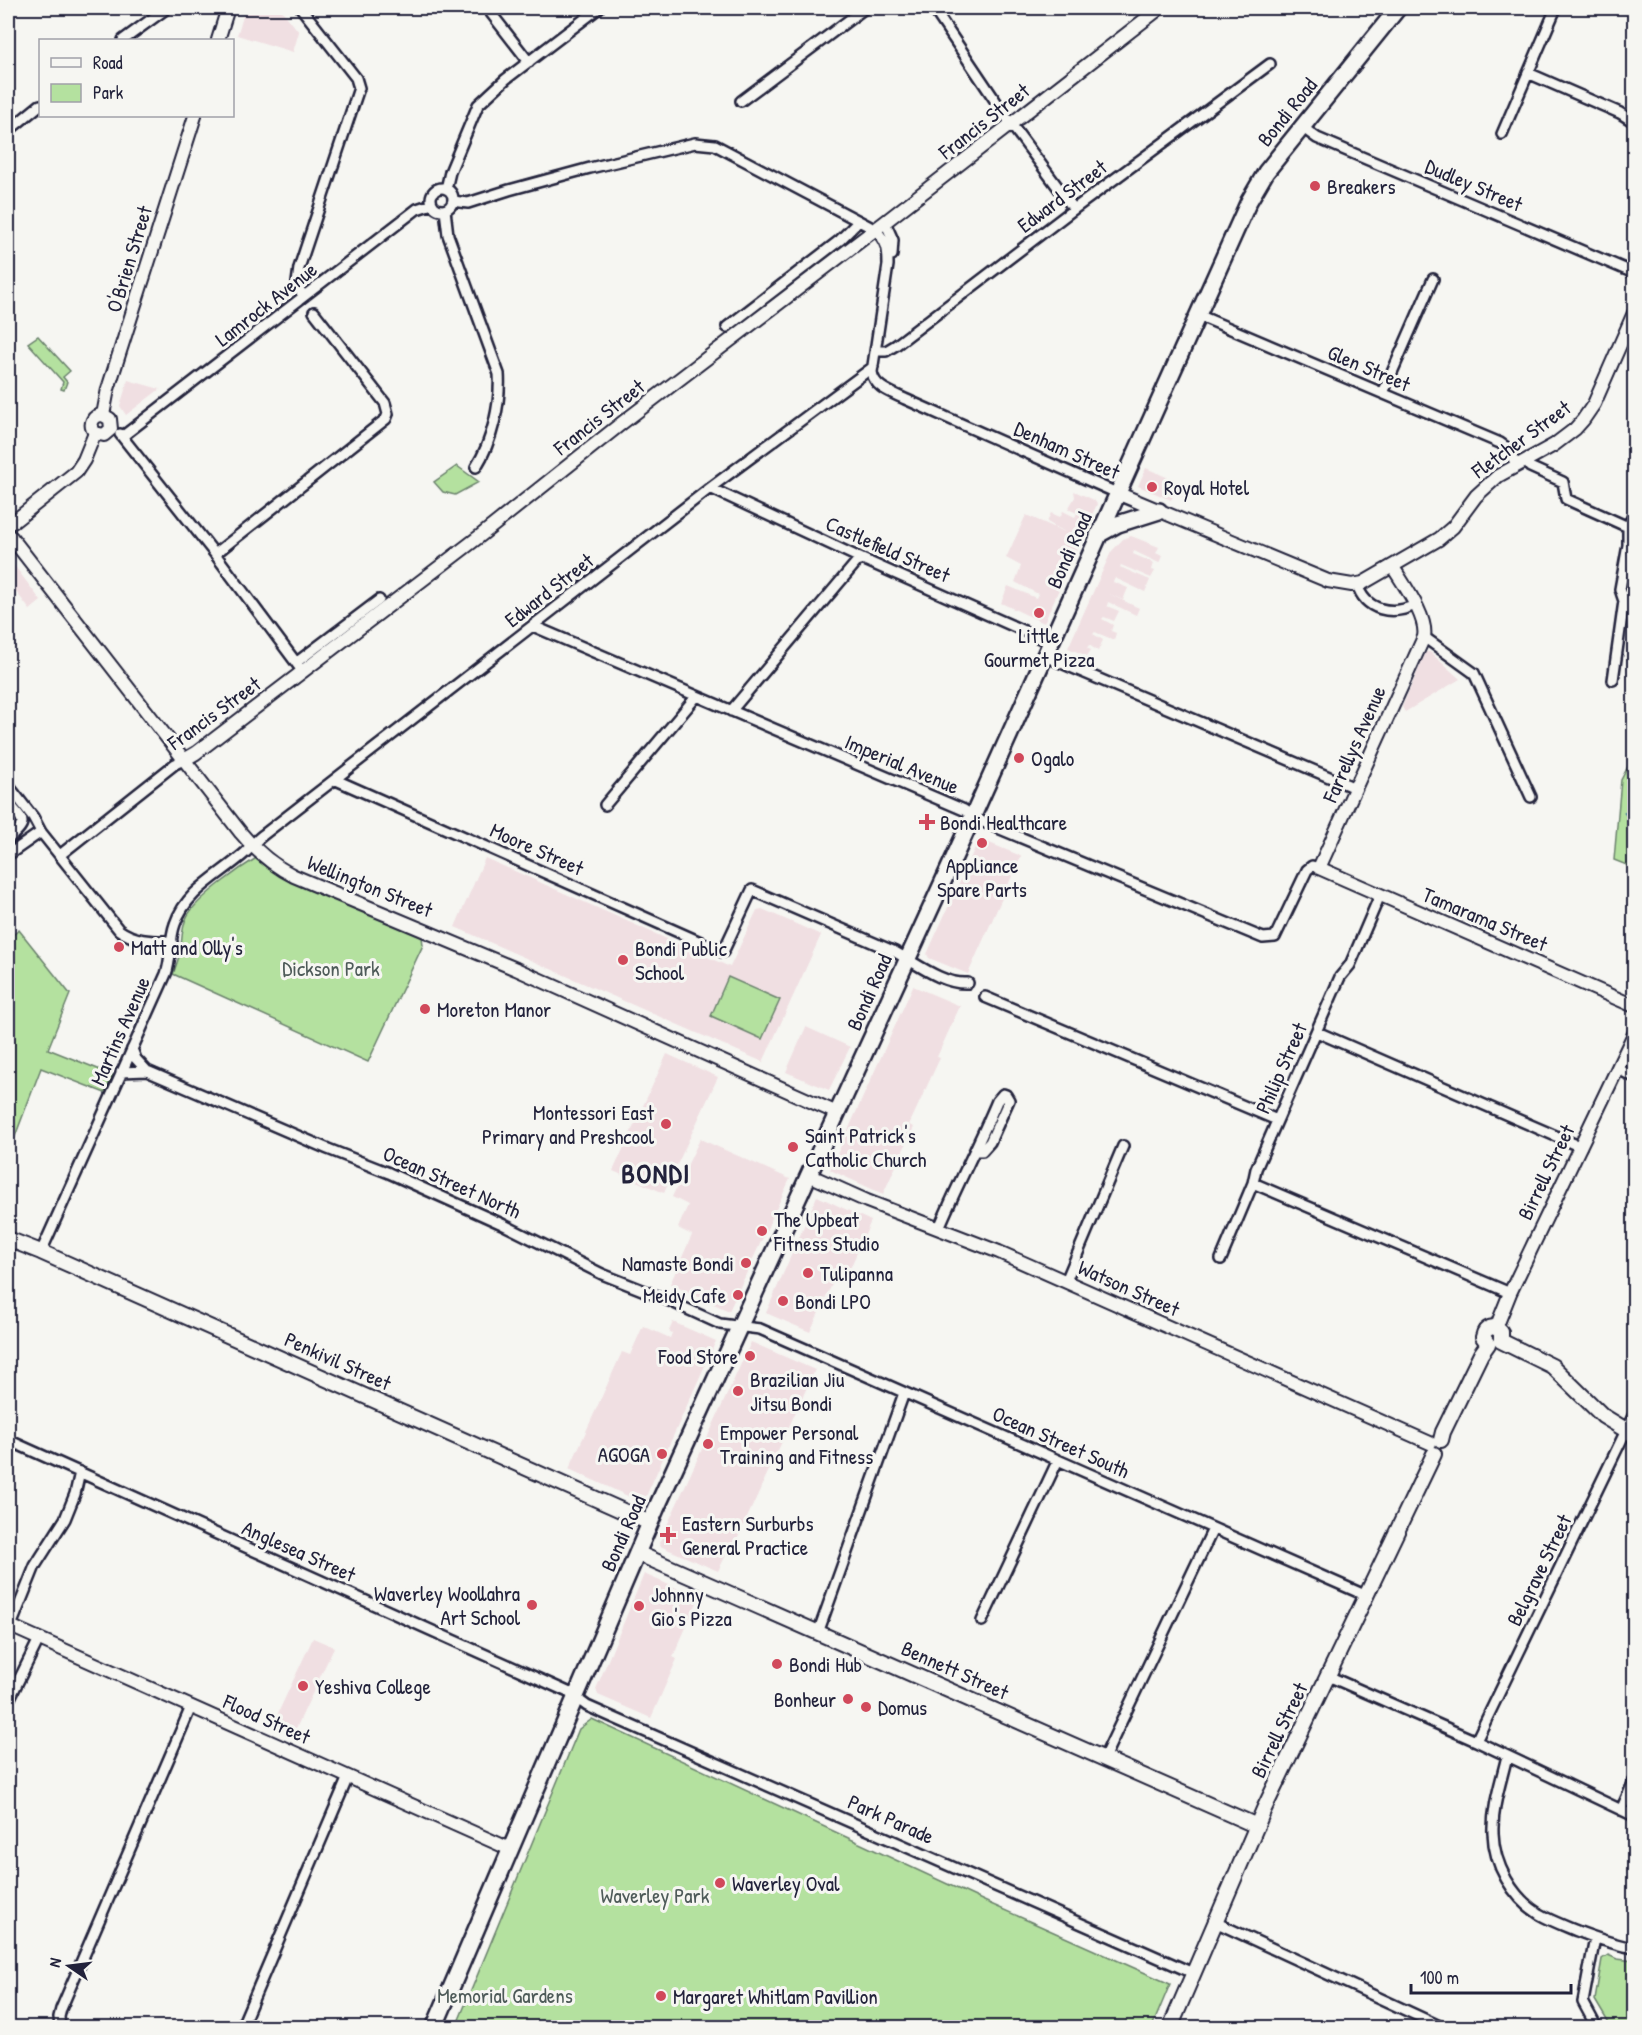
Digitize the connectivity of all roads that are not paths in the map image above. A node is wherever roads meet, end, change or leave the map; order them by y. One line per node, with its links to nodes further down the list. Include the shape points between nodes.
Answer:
1 (167, 8): 11 (street)
2 (228, 8): 12 (street)
3 (301, 8): 33 (street, via 356,78 359,88 299,268 297,283)
4 (487, 8): 13 (street)
5 (599, 8): 13 (street)
6 (866, 8): 16 (street)
7 (933, 8): 20 (street)
8 (1160, 8): 20 (street, Francis Street)
9 (1398, 8): 21 (main road, Bondi Road)
10 (1556, 8): 15 (street)
11 (124, 39)
12 (218, 39)
13 (529, 62): 24 (street, via 478,105)
14 (1270, 64): 27 (street, Edward Street)
15 (1528, 73): 19 (street); 23 (street)
16 (741, 101)
17 (39, 106): 22 (street)
18 (195, 117): 41 (street, O'Brien Street)
19 (1635, 122)
20 (1011, 124): 27 (street); 30 (street, Francis Street)
21 (1302, 127): 31 (street, Dudley Street, via 1317,138); 36 (main road, Bondi Road, via 1256,188)
22 (8, 131)
23 (1502, 134)
24 (446, 189): 25 (street); 26 (street, via 434,191)
25 (453, 201): 28 (street); 29 (street, via 468,203 695,143 715,145)
26 (432, 204): 28 (street); 33 (street, Lamrock Avenue, via 417,210)
27 (1074, 209): 38 (street, Edward Street, via 896,345 886,351)
28 (445, 210): 46 (street, via 448,235 499,374 500,394 485,450)
29 (859, 221): 30 (street); 37 (street)
30 (881, 226): 38 (street, via 888,265); 64 (street, Francis Street, via 480,536)
31 (1635, 273)
32 (1433, 279): 40 (street)
33 (303, 297): 44 (street, Lamrock Avenue)
34 (315, 312): 55 (street, via 386,403 386,419)
35 (1634, 313): 45 (street, Fletcher Street, via 1594,404 1583,420 1554,445)
36 (1198, 315): 40 (street, Glen Street); 48 (main road, Bondi Road)
37 (727, 327)
38 (875, 351): 39 (street)
39 (873, 367): 47 (street, Edward Street); 48 (street, Denham Street, via 873,378 885,389)
40 (1383, 393): 45 (street, Glen Street, via 1500,443)
41 (103, 415): 42 (street, via 110,419); 43 (street, via 93,420)
42 (111, 427): 43 (street, via 104,435); 44 (street)
43 (95, 433): 51 (street, via 76,472)
44 (123, 436): 55 (street)
45 (1521, 462): 52 (street, Glen Street, via 1563,482 1566,499); 57 (street, Fletcher Street, via 1483,488 1447,534)
46 (476, 467)
47 (710, 488): 56 (street, Castlefield Street); 61 (street, Edward Street)
48 (1117, 493): 49 (street, Denham Street); 53 (main road, Bondi Road)
49 (1159, 511): 53 (main road); 58 (street, Denham Street, via 1328,581)
50 (1635, 513): 52 (street)
51 (10, 520): 54 (street, via 15,529)
52 (1628, 527): 65 (street)
53 (1098, 535): 63 (main road, Bondi Road)
54 (9, 537): 68 (street, Wellington Street)
55 (215, 554): 64 (street)
56 (860, 558): 63 (street, Castlefield Street); 67 (street)
57 (1393, 567): 58 (street); 60 (street)
58 (1358, 584): 60 (street, via 1365,601 1380,608 1398,611)
59 (379, 600): 64 (street, Francis Street)
60 (1415, 605): 62 (street, via 1424,625)
61 (533, 626): 66 (street, Imperial Avenue); 69 (street, Edward Street)
62 (1424, 637): 71 (street, Farrellys Avenue); 72 (street, via 1474,674)
63 (1048, 649): 71 (street, Castlefield Street); 75 (main road, Bondi Road)
64 (300, 667): 68 (street, Francis Street)
65 (1613, 680)
66 (696, 697): 67 (street, Imperial Avenue); 74 (street)
67 (731, 711): 75 (street, Imperial Avenue)
68 (184, 760): 78 (street, Wellington Street); 80 (street, Francis Street)
69 (336, 780): 78 (street, Edward Street); 84 (street, Moore Street, via 723,952 752,890)
70 (8, 784): 76 (street)
71 (1355, 788): 81 (street, Farrellys Avenue)
72 (1531, 797)
73 (8, 802): 77 (street, via 22,824)
74 (605, 805)
75 (973, 816): 81 (street, Imperial Avenue, via 1267,939 1278,934 1307,870 1312,866); 84 (main road, Bondi Road)
76 (41, 832): 79 (street); 80 (street)
77 (8, 839)
78 (252, 846): 83 (street, Martins Avenue, via 189,897 176,920); 95 (street, Wellington Street, via 294,876 506,965)
79 (8, 855)
80 (60, 855): 83 (street, via 119,930 140,940)
81 (1319, 868): 82 (street, Tamarama Street)
82 (1380, 895): 87 (street, Tamarama Street); 88 (street, Philip Street)
83 (172, 942): 90 (street, Martins Avenue, via 166,974)
84 (907, 959): 85 (street, via 952,981); 95 (main road, Bondi Road)
85 (968, 983)
86 (985, 997): 96 (street)
87 (1635, 1006)
88 (1317, 1032): 96 (street, Philip Street); 98 (street)
89 (1635, 1034): 91 (street, Birrell Street)
90 (132, 1049): 92 (street); 93 (street, Martins Avenue)
91 (1618, 1070): 94 (street); 98 (street, Birrell Street)
92 (147, 1071): 93 (street, Ocean Street North); 108 (street, Ocean Street North, via 389,1173 602,1274 720,1324)
93 (121, 1072): 104 (street, Martins Avenue)
94 (1635, 1077)
95 (837, 1113): 100 (main road, Bondi Road)
96 (1277, 1120): 101 (street, Philip Street)
97 (1123, 1146): 106 (street)
98 (1581, 1148): 107 (street, Birrell Street)
99 (976, 1151): 99 (street, via 997,1101 1006,1095 1009,1100 990,1142 982,1151); 102 (street)
100 (809, 1175): 102 (street, Watson Street); 108 (main road, Bondi Road)
101 (1253, 1183): 105 (street, Philip Street); 107 (street)
102 (939, 1228): 106 (street, Watson Street)
103 (8, 1239): 104 (main road, Penkivil Street)
104 (41, 1252): 117 (main road, Penkivil Street)
105 (1221, 1258)
106 (1066, 1281): 114 (street, Watson Street)
107 (1510, 1293): 109 (street, Birrell Street)
108 (740, 1327): 110 (street, Ocean Street South, via 760,1329); 117 (main road, Bondi Road)
109 (1495, 1338): 112 (main road, via 1552,1366 1603,1416); 114 (main road, Birrell Street, via 1481,1354)
110 (904, 1393): 115 (street, Ocean Street South); 123 (street)
111 (1635, 1414): 112 (street, Belgrave Street)
112 (1630, 1433): 129 (street, Belgrave Street)
113 (8, 1440): 116 (street, Anglesea Street)
114 (1435, 1446): 120 (main road, Birrell Street)
115 (1058, 1460): 118 (street, Ocean Street South); 121 (street)
116 (80, 1472): 122 (street, via 65,1519 35,1566); 126 (street, Anglesea Street)
117 (650, 1523): 119 (main road, Bondi Road)
118 (1213, 1529): 120 (street, Ocean Street South); 131 (street)
119 (637, 1553): 123 (main road, Bennett Street); 126 (main road, Bondi Road)
120 (1366, 1596): 125 (main road, Birrell Street)
121 (982, 1621)
122 (9, 1625): 124 (street, Flood Street)
123 (818, 1633): 131 (main road, Bennett Street)
124 (39, 1639): 127 (street); 128 (street, Flood Street)
125 (1328, 1676): 129 (street); 136 (main road, Birrell Street)
126 (575, 1697): 137 (main road, Bondi Road); 141 (street, Park Parade, via 587,1706)
127 (8, 1702)
128 (191, 1707): 132 (street, Flood Street); 142 (street, via 61,2009)
129 (1476, 1742): 130 (street)
130 (1507, 1756): 134 (street); 139 (street, via 1493,1823 1494,1845 1503,1873 1520,1899 1539,1914)
131 (1104, 1758): 136 (main road, Bennett Street)
132 (348, 1777): 137 (street, Flood Street); 143 (street)
133 (1635, 1781): 134 (street)
134 (1621, 1809): 135 (street)
135 (1635, 1816)
136 (1257, 1826): 138 (main road, Birrell Street)
137 (510, 1849): 144 (main road, Bondi Road)
138 (1215, 1922): 141 (main road, Birrell Street); 146 (street)
139 (1595, 1938): 140 (street); 147 (street, via 1583,2002)
140 (1635, 1948)
141 (1193, 1973): 145 (main road, Birrell Street)
142 (60, 2028)
143 (241, 2028)
144 (434, 2028)
145 (1170, 2028)
146 (1444, 2028)
147 (1597, 2028)

